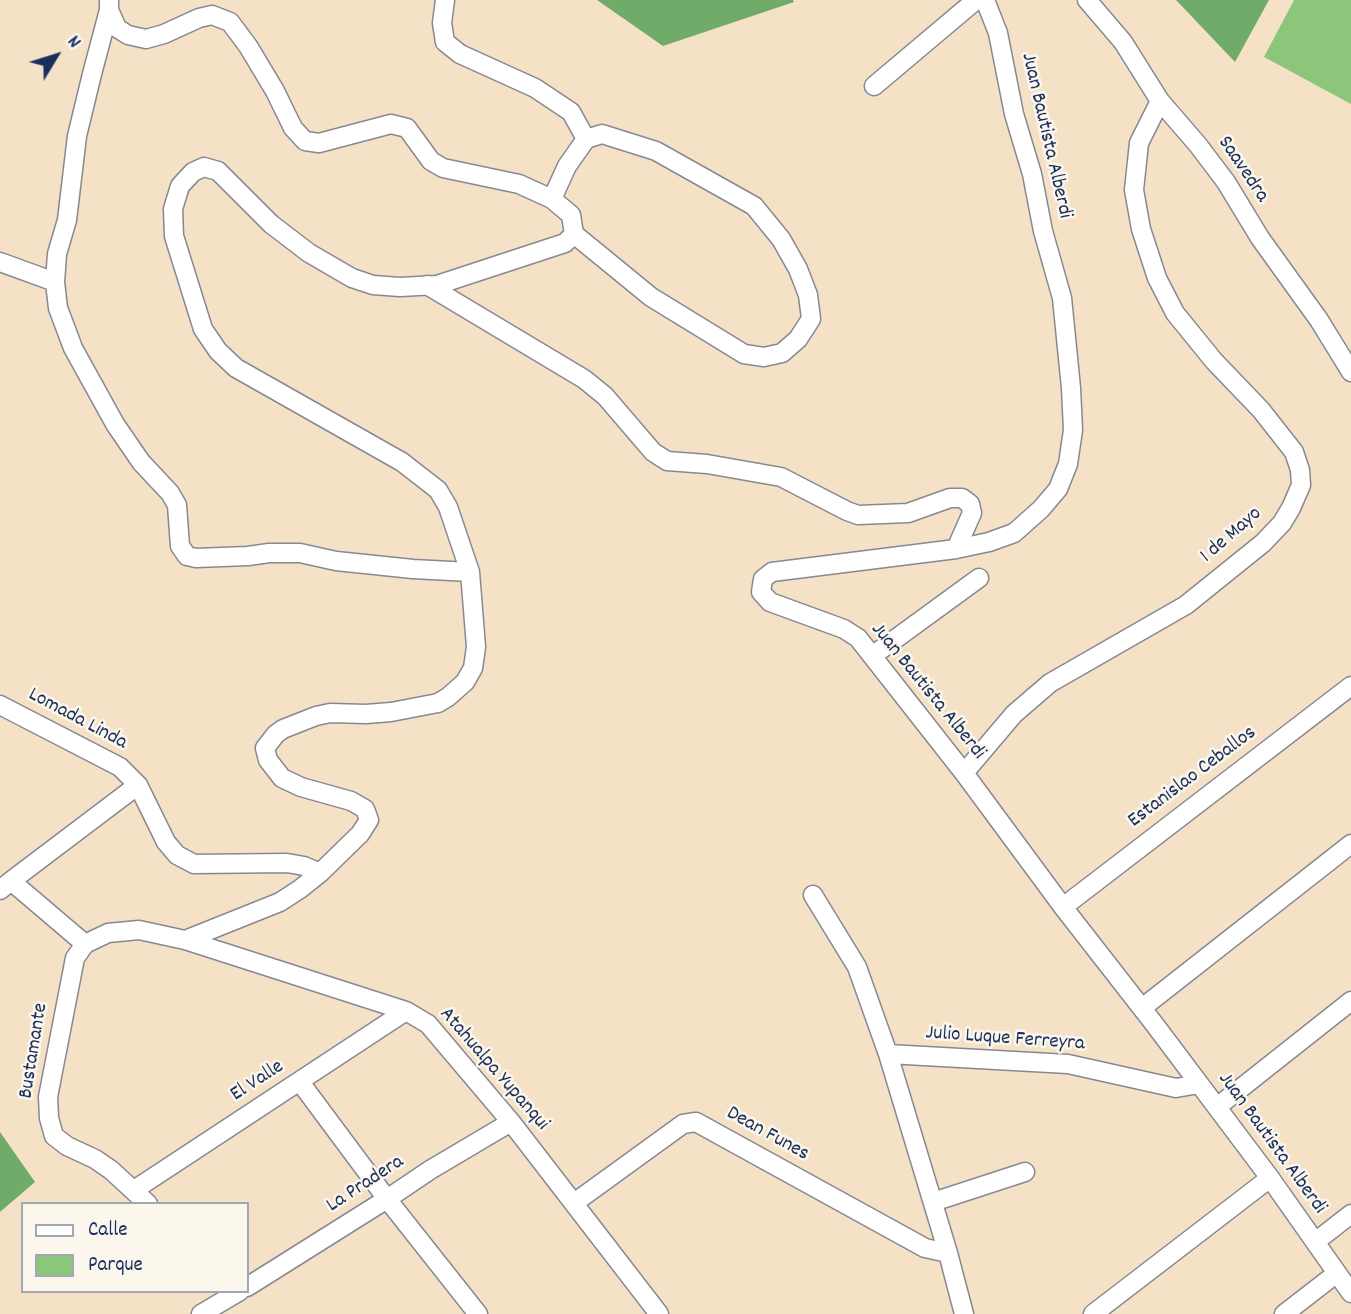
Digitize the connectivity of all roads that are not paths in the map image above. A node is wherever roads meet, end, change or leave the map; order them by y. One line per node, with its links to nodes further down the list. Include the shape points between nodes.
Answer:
1 (444, 0): 8 (street, via 445,42 460,54 535,88 570,112)
2 (976, 0): 6 (street)
3 (985, 0): 15 (street, Juan Bautista Alberdi, via 998,33 1062,298 1073,430 1068,464 1058,489 1041,509 1014,533)
4 (1087, 0): 7 (street, Saavedra, via 1123,43)
5 (109, 5): 9 (street, via 117,28 146,39 212,15 230,22 275,90 293,128 306,141 319,143 391,124 407,128 431,161 443,168 519,184); 12 (street, via 78,136)
6 (874, 86)
7 (1160, 101): 14 (street, Saavedra, via 1226,182); 21 (street, 1 de Mayo, via 1139,143 1134,190 1157,278 1175,313 1294,452 1300,485 1282,523 1263,543 1186,605 1051,683 1014,714)
8 (586, 139): 9 (street); 10 (street, via 602,134 656,151 754,206 797,268 811,319 782,353 764,357 744,354 651,297)
9 (552, 199): 10 (street, via 571,215)
10 (574, 234): 13 (street, via 565,243)
11 (0, 262): 12 (street)
12 (55, 282): 16 (street, via 58,308 73,348 115,424 177,505 180,546 187,555 300,554)
13 (428, 285): 15 (street, via 584,379 667,461 781,477 859,515 908,513 962,498 972,513); 16 (street, via 373,285 352,278 271,224 218,171 204,167 180,186 173,209 174,236 203,329 218,351 236,368 402,461 438,490)
14 (1351, 372)
15 (956, 549): 18 (street, Juan Bautista Alberdi, via 795,568 772,572 763,579 761,592 770,602 844,629)
16 (470, 572): 24 (street, via 476,647 465,682 448,697 391,712 316,716 283,729 265,748 282,778 365,809 369,820 360,834)
17 (979, 578): 18 (street)
18 (872, 656): 21 (street, Juan Bautista Alberdi)
19 (1351, 686): 27 (street, Estanislao Ceballos)
20 (0, 705): 22 (street, Lomada Linda, via 120,767)
21 (964, 773): 27 (street, Juan Bautista Alberdi)
22 (138, 785): 24 (street, Lomada Linda, via 166,842 194,864 287,863); 25 (street)
23 (1351, 844): 31 (street)
24 (320, 873): 28 (street, via 280,902)
25 (6, 885): 29 (street)
26 (813, 895): 33 (street, via 857,967)
27 (1063, 907): 31 (street, Juan Bautista Alberdi)
28 (185, 940): 29 (street, Atahualpa Yupanqui, via 139,930 108,933); 32 (street, Atahualpa Yupanqui)
29 (85, 944): 40 (street, Bustamante, via 75,958 48,1118 54,1136 95,1159)
30 (1351, 1000): 36 (street)
31 (1142, 1008): 35 (street, Juan Bautista Alberdi)
32 (406, 1011): 34 (street, El Valle); 37 (street, Atahualpa Yupanqui, via 428,1024)
33 (888, 1054): 35 (street, Julio Luque Ferreyra, via 1068,1064 1176,1088); 43 (street)
34 (300, 1082): 40 (street, El Valle); 41 (street)
35 (1199, 1084): 36 (street, Juan Bautista Alberdi)
36 (1217, 1107): 39 (street, Juan Bautista Alberdi)
37 (511, 1122): 41 (street, La Pradera); 44 (street, Atahualpa Yupanqui)
38 (1026, 1172): 43 (street)
39 (1270, 1178): 46 (street, Juan Bautista Alberdi); 56 (street)
40 (134, 1190): 42 (street, Bustamante)
41 (387, 1199): 49 (street, La Pradera); 53 (street)
42 (146, 1202)
43 (933, 1202): 47 (street)
44 (574, 1203): 47 (street, Dean Funes, via 684,1124 696,1122 925,1248); 54 (street, Atahualpa Yupanqui)
45 (1351, 1214): 46 (street)
46 (1315, 1242): 48 (street, Juan Bautista Alberdi)
47 (948, 1253): 55 (street)
48 (1337, 1273): 51 (street, Juan Bautista Alberdi); 57 (street)
49 (248, 1285)
50 (236, 1293): 52 (street, La Pradera)
51 (1351, 1293)
52 (201, 1314)
53 (478, 1314)
54 (659, 1314)
55 (964, 1314)
56 (1093, 1314)
57 (1284, 1314)

